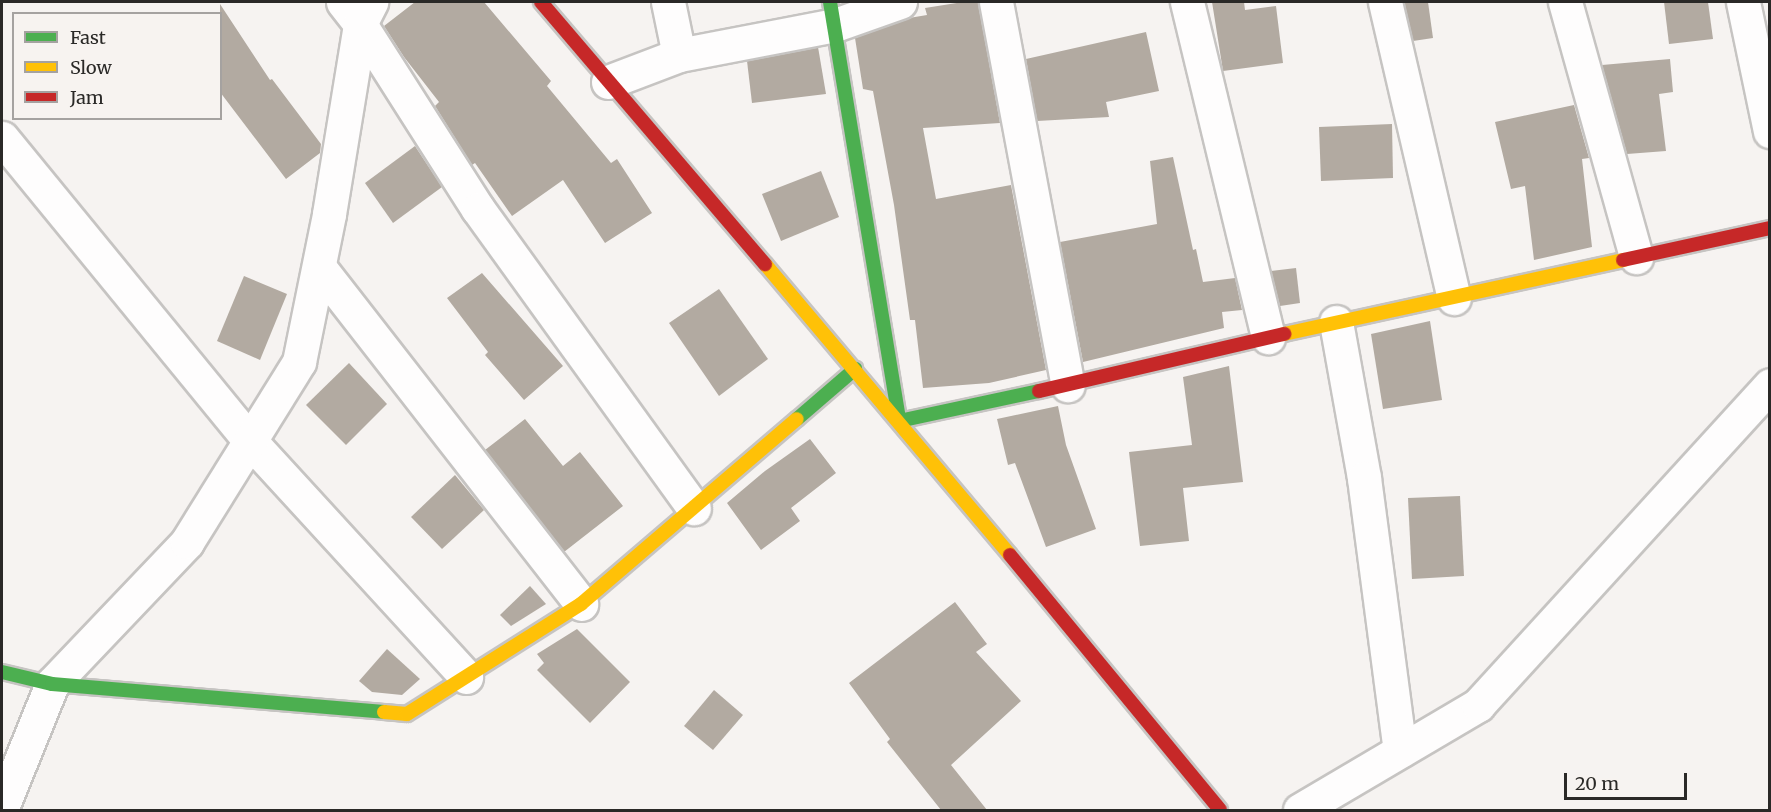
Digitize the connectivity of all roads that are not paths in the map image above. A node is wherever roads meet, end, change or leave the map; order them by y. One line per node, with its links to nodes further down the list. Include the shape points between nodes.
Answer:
1 (541, 2): 12 (street)
2 (668, 2): 11 (street)
3 (900, 2): 10 (street)
4 (996, 2): 22 (street)
5 (1187, 2): 20 (street)
6 (1385, 2): 18 (street)
7 (1565, 2): 16 (street)
8 (1743, 2): 13 (street)
9 (358, 9): 17 (street); 26 (street, via 478,209)
10 (832, 13): 11 (street); 24 (street)
11 (679, 55): 12 (street)
12 (608, 82): 21 (street)
13 (1770, 131)
14 (2, 138): 25 (street)
15 (1770, 228): 16 (street)
16 (1636, 257): 18 (street)
17 (319, 267): 25 (street, via 299,362); 27 (street)
18 (1454, 298): 19 (street)
19 (1336, 322): 20 (street); 31 (street, via 1364,478)
20 (1268, 337): 22 (street)
21 (855, 369): 24 (street); 26 (street)
22 (1068, 386): 24 (street)
23 (1770, 386): 31 (street, via 1478,705)
24 (899, 421): 33 (street)
25 (250, 441): 29 (street); 30 (street, via 187,542)
26 (694, 508): 27 (street)
27 (580, 604): 29 (street)
28 (2, 672): 30 (street)
29 (466, 676): 30 (street, via 407,714)
30 (52, 684): 32 (street)
31 (1401, 751): 34 (street)
32 (2, 807)
33 (1220, 810)
34 (1300, 810)

